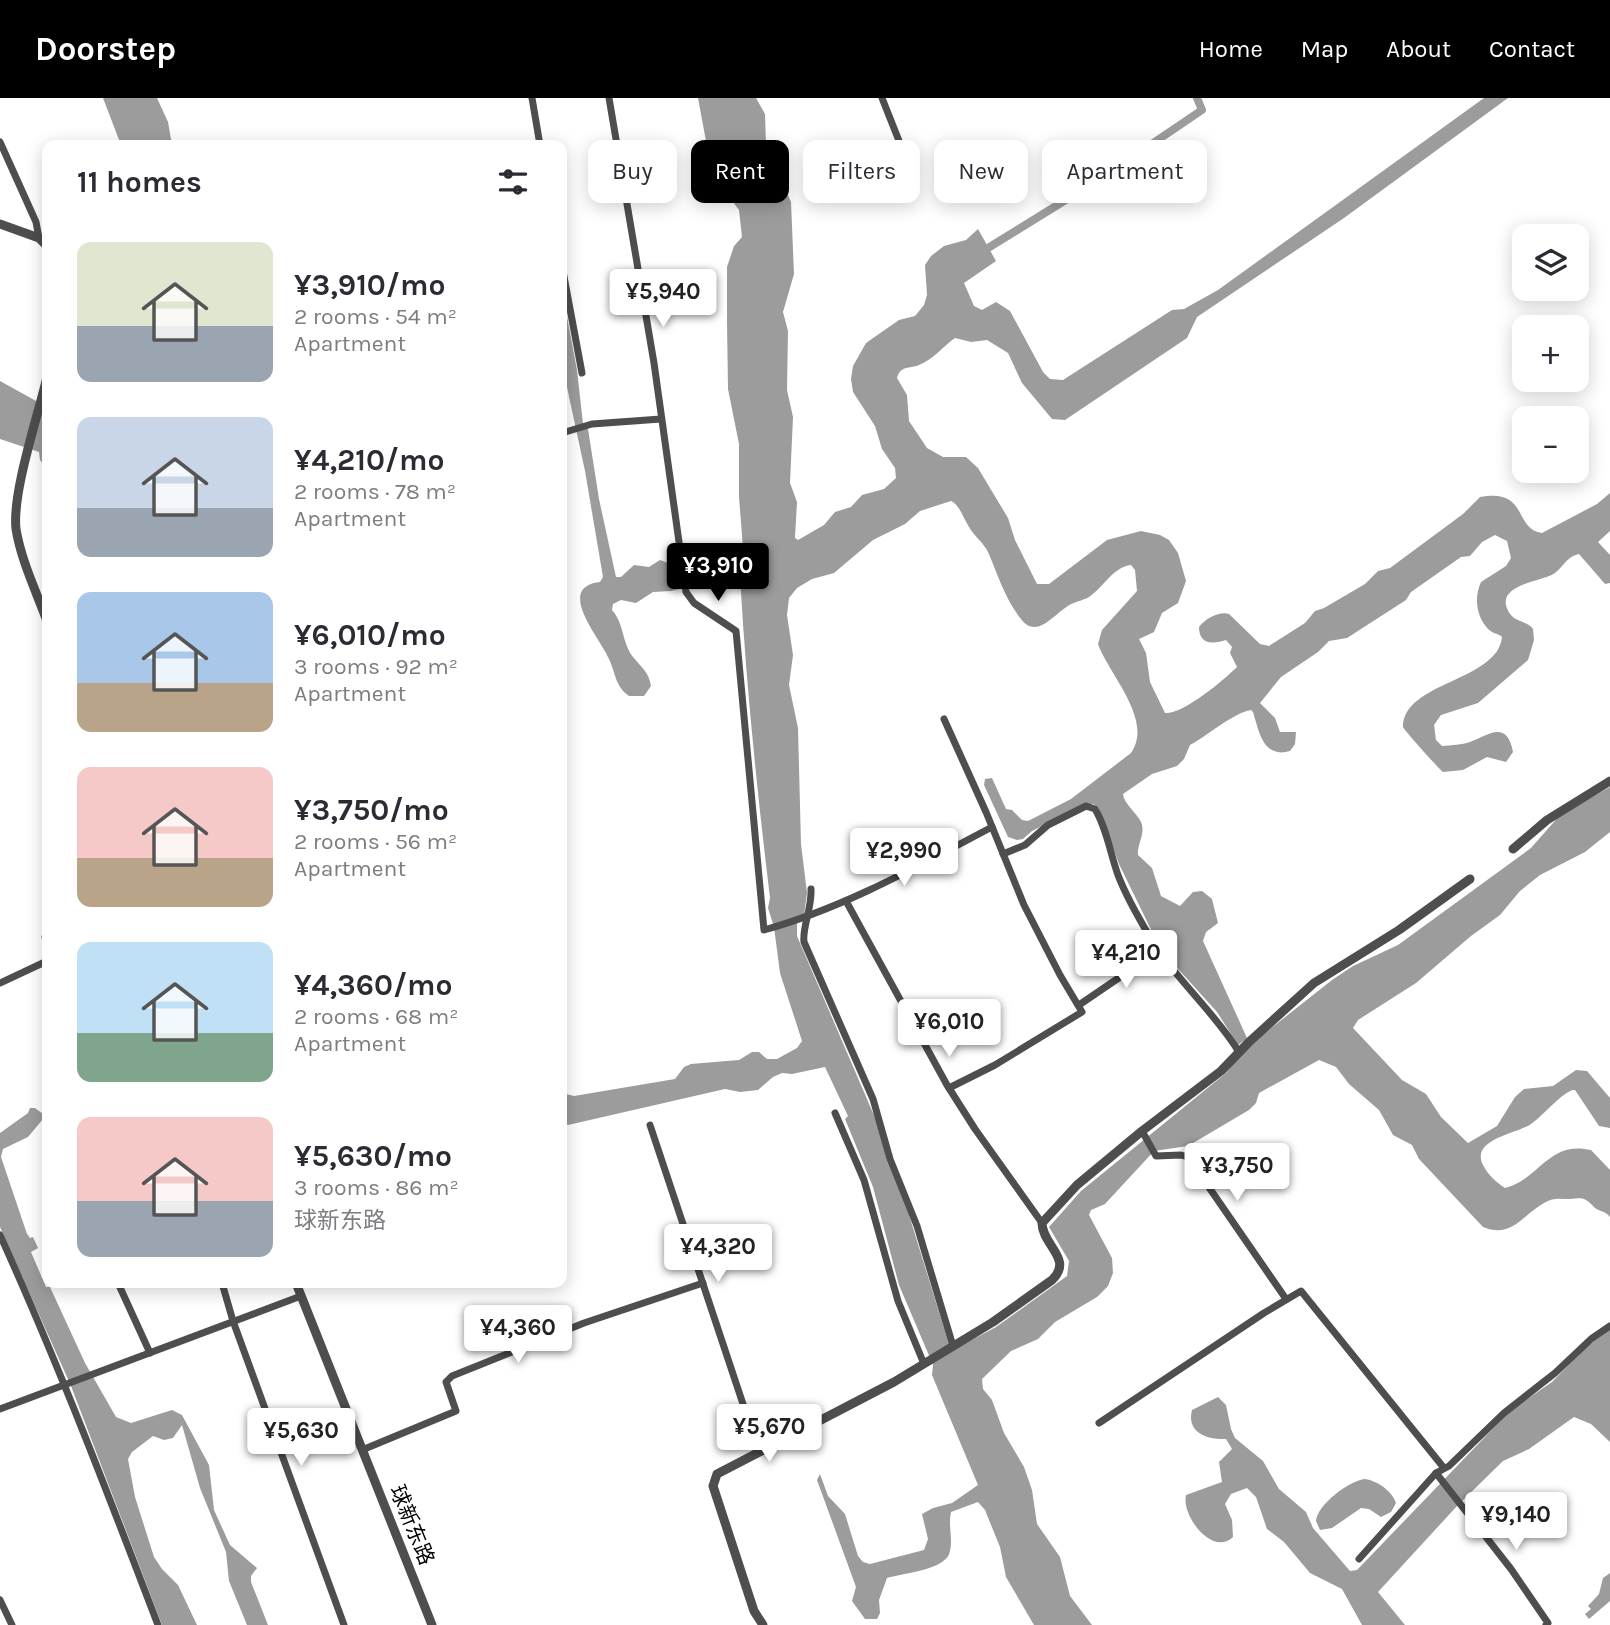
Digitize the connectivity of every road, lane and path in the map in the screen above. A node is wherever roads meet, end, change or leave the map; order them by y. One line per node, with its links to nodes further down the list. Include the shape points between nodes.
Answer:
1 (531, 98): 4 (street)
2 (609, 98): 13 (street)
3 (882, 98): 5 (street)
4 (539, 140)
5 (899, 140)
6 (0, 142): 8 (street)
7 (0, 224): 8 (street)
8 (39, 238): 9 (street)
9 (42, 241)
10 (567, 292): 11 (street)
11 (582, 373)
12 (42, 396): 15 (street, via 16,509 17,531)
13 (661, 419): 14 (street, via 592,424); 24 (street, via 684,586 694,604 736,631 764,930)
14 (567, 432)
15 (42, 606)
16 (944, 719): 18 (street)
17 (1610, 781): 19 (street, via 1547,820)
18 (992, 827): 20 (street); 23 (street)
19 (1513, 849)
20 (1003, 854): 25 (street, via 1025,845 1048,825 1086,806 1093,807 1123,887); 28 (street, via 1041,940)
21 (1470, 879): 29 (street, via 1314,984)
22 (811, 889): 24 (street)
23 (846, 901): 24 (street); 30 (street)
24 (805, 918): 44 (street, via 804,942 873,1099)
25 (1161, 955): 28 (street); 29 (street)
26 (42, 963): 27 (street)
27 (0, 984)
28 (1079, 1005): 30 (street, via 1082,1012)
29 (1239, 1052): 33 (street)
30 (949, 1088): 34 (street)
31 (835, 1113): 46 (street, via 864,1180 898,1301)
32 (650, 1125): 36 (street)
33 (1143, 1133): 34 (street, via 1077,1185); 41 (street, via 1155,1154 1188,1157)
34 (1042, 1223): 44 (street, via 1060,1261 1057,1275)
35 (0, 1235): 47 (street)
36 (702, 1283): 50 (street, via 584,1323 452,1376 446,1382 456,1411); 51 (street)
37 (120, 1288): 45 (street)
38 (223, 1288): 42 (street)
39 (298, 1288): 40 (street, 球新东路)
40 (301, 1296): 42 (street); 50 (street, 球新东路)
41 (1286, 1299): 49 (street); 52 (street, via 1304,1293)
42 (233, 1321): 45 (street); 58 (street)
43 (1610, 1326): 52 (street)
44 (952, 1347): 46 (street)
45 (150, 1353): 47 (street)
46 (925, 1363): 51 (street)
47 (66, 1384): 48 (street); 57 (street)
48 (0, 1409)
49 (1100, 1423)
50 (362, 1450): 59 (street, 球新东路)
51 (759, 1452): 60 (street, via 719,1472 713,1483 754,1611)
52 (1444, 1468): 53 (street)
53 (1438, 1476): 54 (street); 61 (street, via 1511,1569)
54 (1359, 1559)
55 (0, 1600): 56 (street)
56 (12, 1625)
57 (158, 1625)
58 (344, 1625)
59 (432, 1625)
60 (763, 1625)
61 (1546, 1625)

